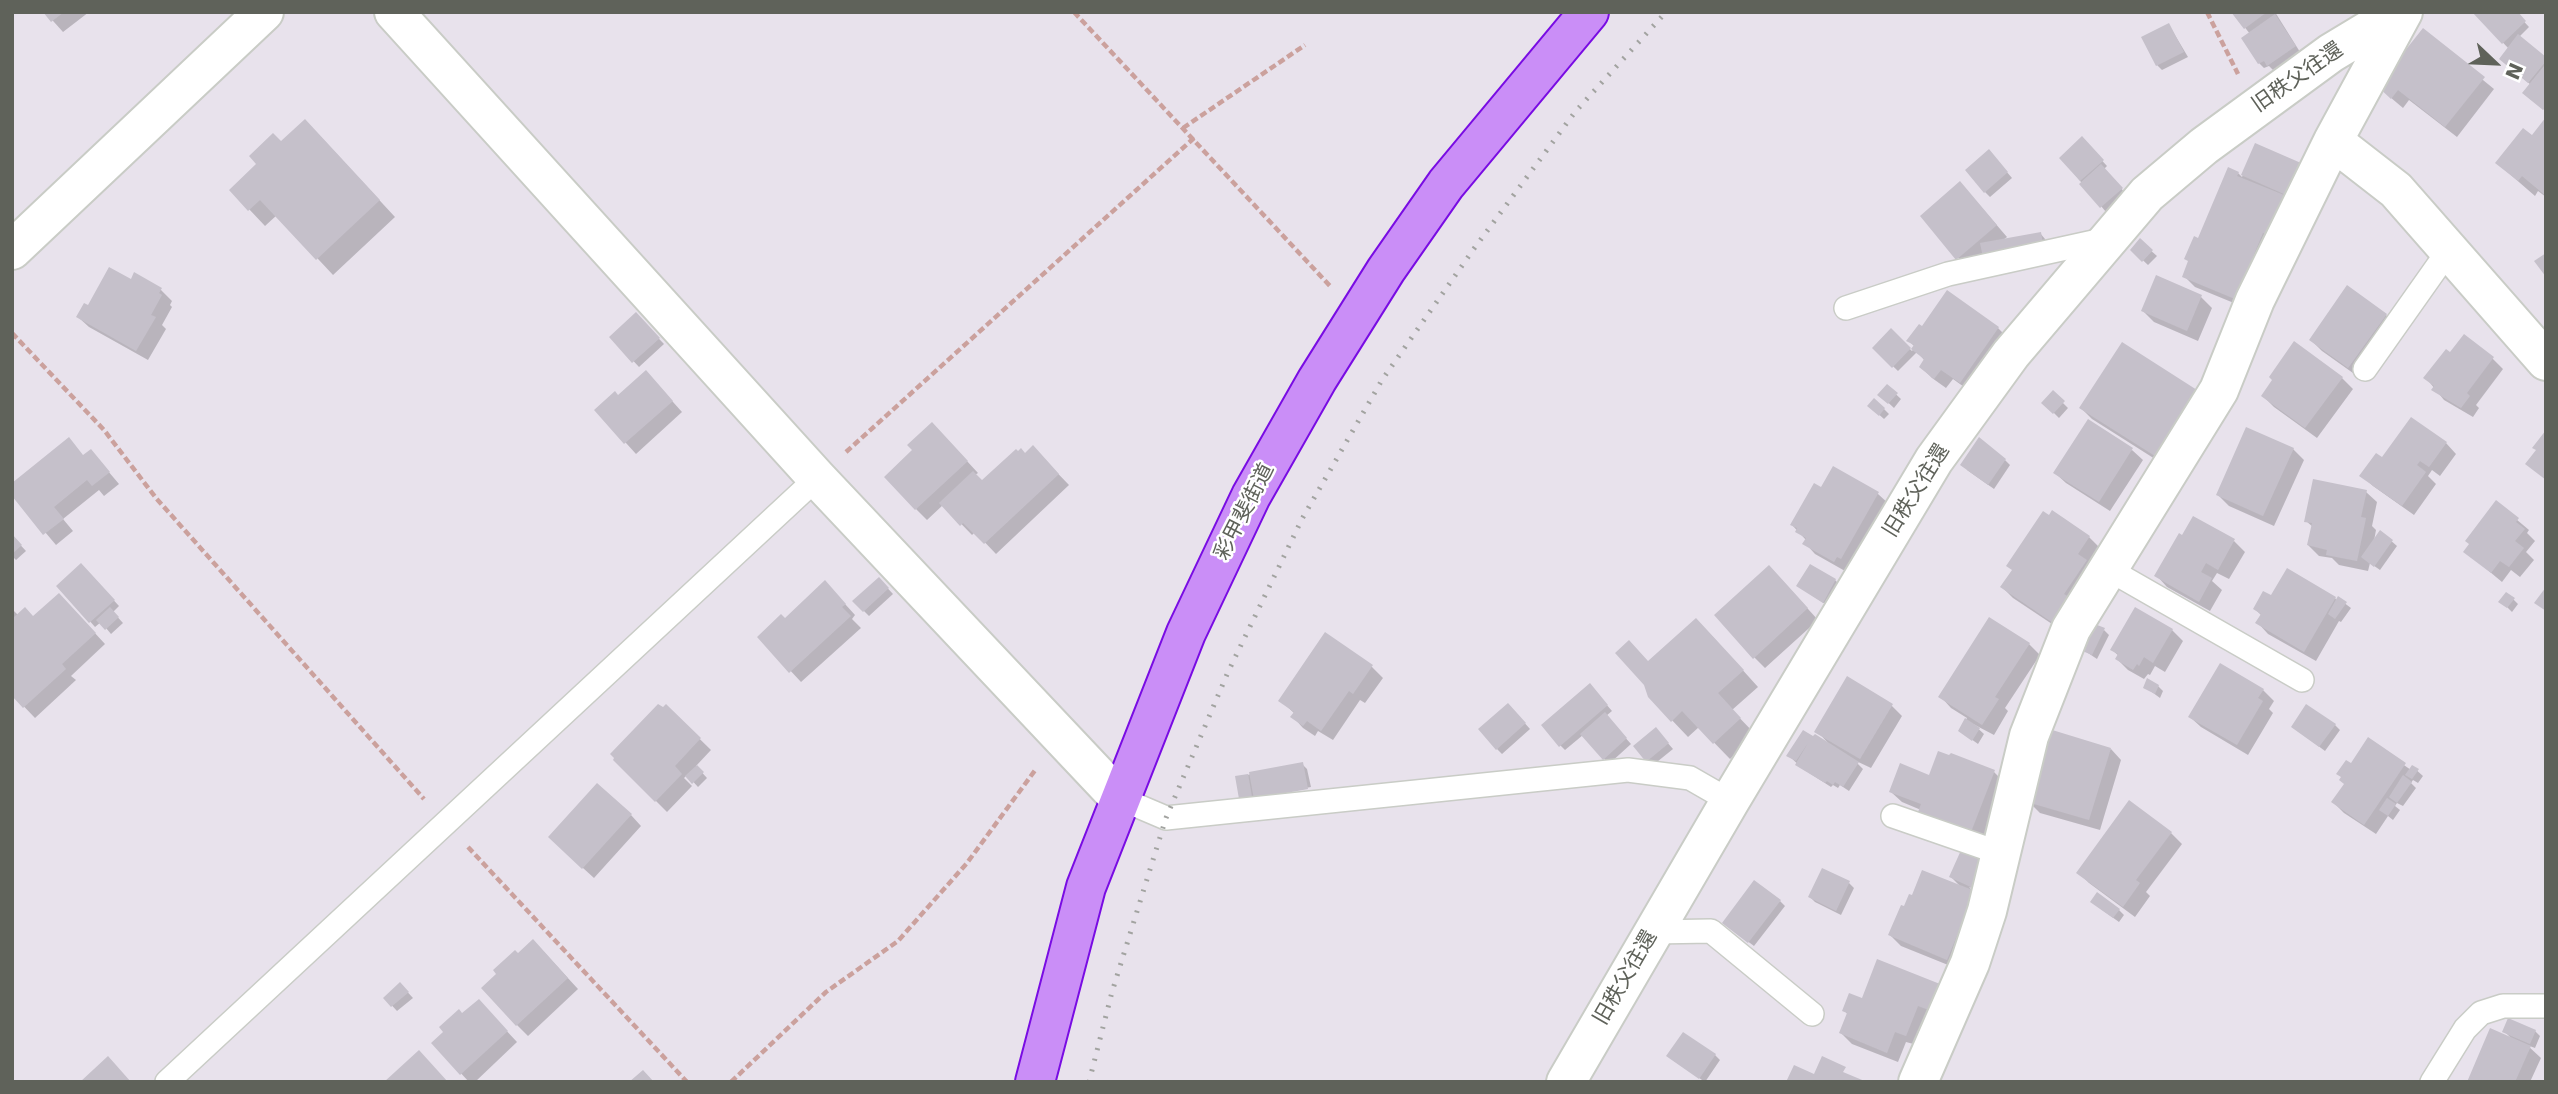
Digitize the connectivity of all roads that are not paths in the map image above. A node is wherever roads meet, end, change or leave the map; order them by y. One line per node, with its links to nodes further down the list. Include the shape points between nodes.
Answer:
1 (264, 12): 7 (street)
2 (394, 12): 12 (street)
3 (1589, 12): 15 (highway, 彩甲斐街道, via 1446,184 1356,315 1251,496 1186,633)
4 (2401, 12): 5 (street); 6 (street, 旧秩父往還, via 2331,53 2204,146 2147,194)
5 (2333, 141): 8 (street, via 2396,190); 13 (street, via 2255,300 2219,390)
6 (2111, 238): 9 (lane, via 1948,275); 16 (street, 旧秩父往還, via 2011,354 1934,460)
7 (12, 250)
8 (2449, 250): 10 (street); 11 (lane)
9 (1846, 308)
10 (2546, 361)
11 (2365, 369)
12 (817, 478): 15 (street); 22 (lane)
13 (2108, 569): 14 (lane); 18 (street, via 2071,629 2051,677 2029,736)
14 (2302, 680)
15 (1119, 798): 16 (lane, via 1166,818 1628,770 1690,778); 23 (highway, 彩甲斐街道, via 1086,887)
16 (1730, 801): 19 (street, 旧秩父往還)
17 (1893, 816): 18 (lane)
18 (2000, 853): 25 (street, via 1970,963)
19 (1653, 932): 21 (lane, via 1711,930); 24 (street, 旧秩父往還)
20 (2546, 1006): 26 (lane, via 2503,1006 2481,1013 2465,1029)
21 (1812, 1014)
22 (167, 1082)
23 (1035, 1082)
24 (1566, 1082)
25 (1918, 1082)
26 (2432, 1082)

